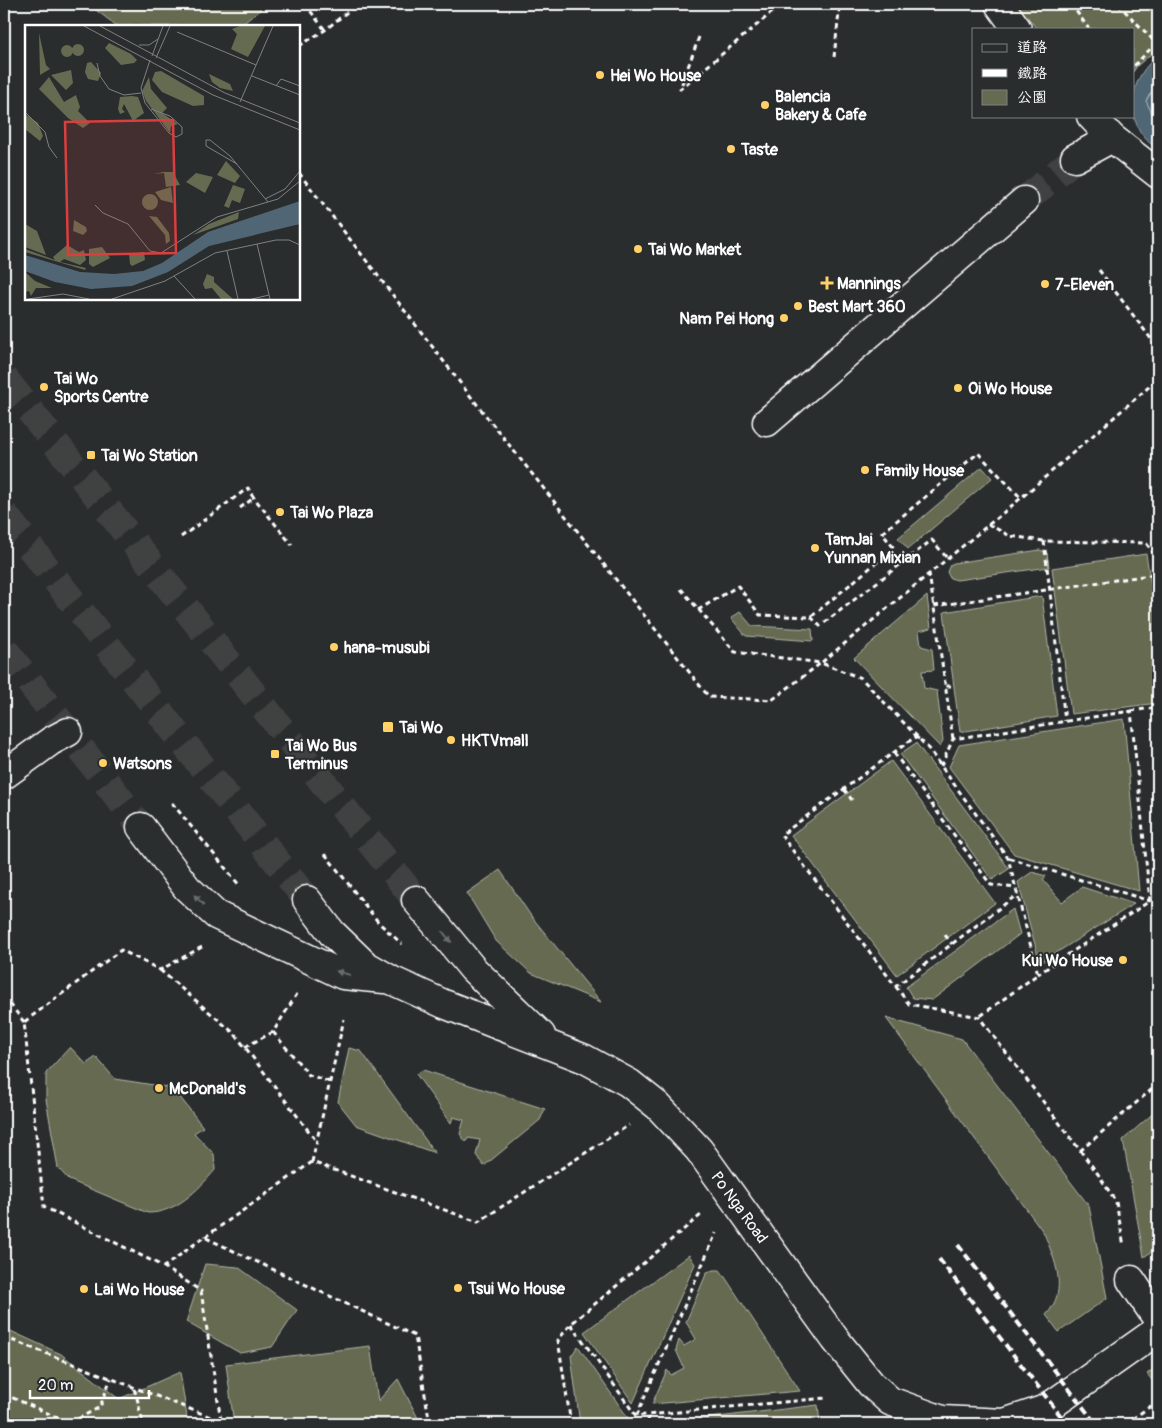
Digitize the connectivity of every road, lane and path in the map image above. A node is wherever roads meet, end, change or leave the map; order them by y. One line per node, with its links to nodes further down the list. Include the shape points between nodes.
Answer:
1 (305, 4): 14 (path)
2 (357, 4): 14 (path)
3 (782, 4): 15 (path, via 680,89)
4 (840, 4): 17 (path)
5 (897, 4): 10 (path)
6 (999, 4): 12 (street)
7 (1071, 4): 11 (path)
8 (1084, 4): 11 (path)
9 (1118, 4): 18 (path, via 1156,43)
10 (891, 7)
11 (1076, 10): 13 (path)
12 (1015, 28)
13 (1088, 28)
14 (325, 30): 16 (path)
15 (699, 37)
16 (300, 45)
17 (834, 57)
18 (1134, 67)
19 (1093, 118): 20 (street)
20 (1112, 138): 21 (street); 23 (street)
21 (1075, 158)
22 (300, 174): 47 (path, via 468,393 709,696 772,700)
23 (1158, 174)
24 (1024, 201): 28 (street)
25 (1099, 270): 26 (path)
26 (1158, 348)
27 (1158, 379): 31 (path)
28 (767, 422)
29 (251, 494): 30 (path, bridge); 33 (path, bridge); 35 (path, via 248,488)
30 (255, 498): 32 (path, bridge); 33 (path, bridge)
31 (1021, 498): 34 (path); 46 (path, via 978,453 882,533 894,548)
32 (240, 508)
33 (262, 508): 37 (path, bridge)
34 (988, 524): 36 (path, via 1010,536); 38 (path)
35 (181, 538)
36 (1044, 541): 39 (path, via 1146,543); 43 (path)
37 (292, 545)
38 (947, 558): 41 (path); 46 (path, via 932,540 820,626)
39 (1158, 559)
40 (1158, 569): 43 (path, via 1150,575)
41 (929, 573): 44 (path); 47 (path)
42 (681, 589): 45 (path)
43 (1048, 589): 44 (path); 52 (path)
44 (934, 606): 48 (path)
45 (698, 610): 46 (path, via 738,586 760,615); 47 (path, via 735,652)
46 (811, 617)
47 (821, 663): 54 (path, via 861,678)
48 (946, 686): 49 (path); 55 (path)
49 (954, 686)
50 (1158, 707): 51 (path)
51 (1131, 711): 52 (path); 70 (path)
52 (1065, 721): 55 (path)
53 (68, 732): 58 (street)
54 (919, 739): 56 (path, via 915,737); 57 (path)
55 (953, 739): 57 (path)
56 (894, 753): 59 (path); 65 (path, via 991,885)
57 (941, 766): 64 (path)
58 (4, 776)
59 (844, 789): 60 (path); 78 (path, via 781,835)
60 (852, 800)
61 (172, 803): 66 (path)
62 (141, 827): 77 (street, one-way to 62, via 343,975 216,915 187,888)
63 (325, 854): 74 (path, via 379,923)
64 (1008, 858): 65 (path); 70 (path)
65 (1016, 888): 67 (path)
66 (245, 892)
67 (1018, 894): 73 (path); 76 (path)
68 (307, 900): 77 (street, Po Nga Road, via 332,933 365,965)
69 (416, 900): 85 (street, one-way to 85, via 473,968)
70 (1150, 901): 76 (path)
71 (945, 935): 73 (path)
72 (206, 944): 75 (path)
73 (952, 944): 78 (path)
74 (405, 946)
75 (160, 970): 83 (path, via 121,950); 86 (path, via 235,1034)
76 (1038, 974): 81 (path)
77 (391, 980): 85 (street, Po Nga Road, via 444,1004)
78 (895, 987): 81 (path, via 908,1004)
79 (297, 994): 84 (path)
80 (10, 1004): 83 (path)
81 (980, 1017): 91 (path)
82 (344, 1019): 87 (path)
83 (24, 1022): 96 (path, via 44,1207)
84 (273, 1032): 86 (path); 87 (path, via 309,1075)
85 (549, 1043): 100 (street, Po Nga Road, via 629,1082 658,1106 699,1150 835,1339 871,1384 890,1400 942,1420 1004,1424 1046,1409)
86 (245, 1047): 90 (path)
87 (330, 1082): 90 (path)
88 (1158, 1084): 91 (path)
89 (635, 1121): 92 (path, via 478,1222)
90 (317, 1142): 92 (path)
91 (1080, 1151): 97 (path, via 1116,1202)
92 (312, 1162): 95 (path)
93 (702, 1214): 99 (path)
94 (716, 1233): 107 (path)
95 (204, 1237): 96 (path); 110 (path, via 415,1336)
96 (164, 1267): 103 (path, via 201,1291 221,1421)
97 (1131, 1280): 98 (street)
98 (1158, 1320)
99 (571, 1324): 107 (path); 111 (path, via 558,1340)
100 (1158, 1330)
101 (4, 1337): 102 (path)
102 (111, 1378): 103 (path); 104 (path, via 100,1407 70,1424)
103 (134, 1388): 109 (path)
104 (4, 1394)
105 (826, 1398): 108 (path)
106 (1158, 1401): 114 (path)
107 (636, 1416): 108 (path); 112 (path)
108 (648, 1417): 113 (path)
109 (144, 1424)
110 (430, 1424)
111 (571, 1424)
112 (633, 1424)
113 (649, 1424)
114 (1125, 1424)

